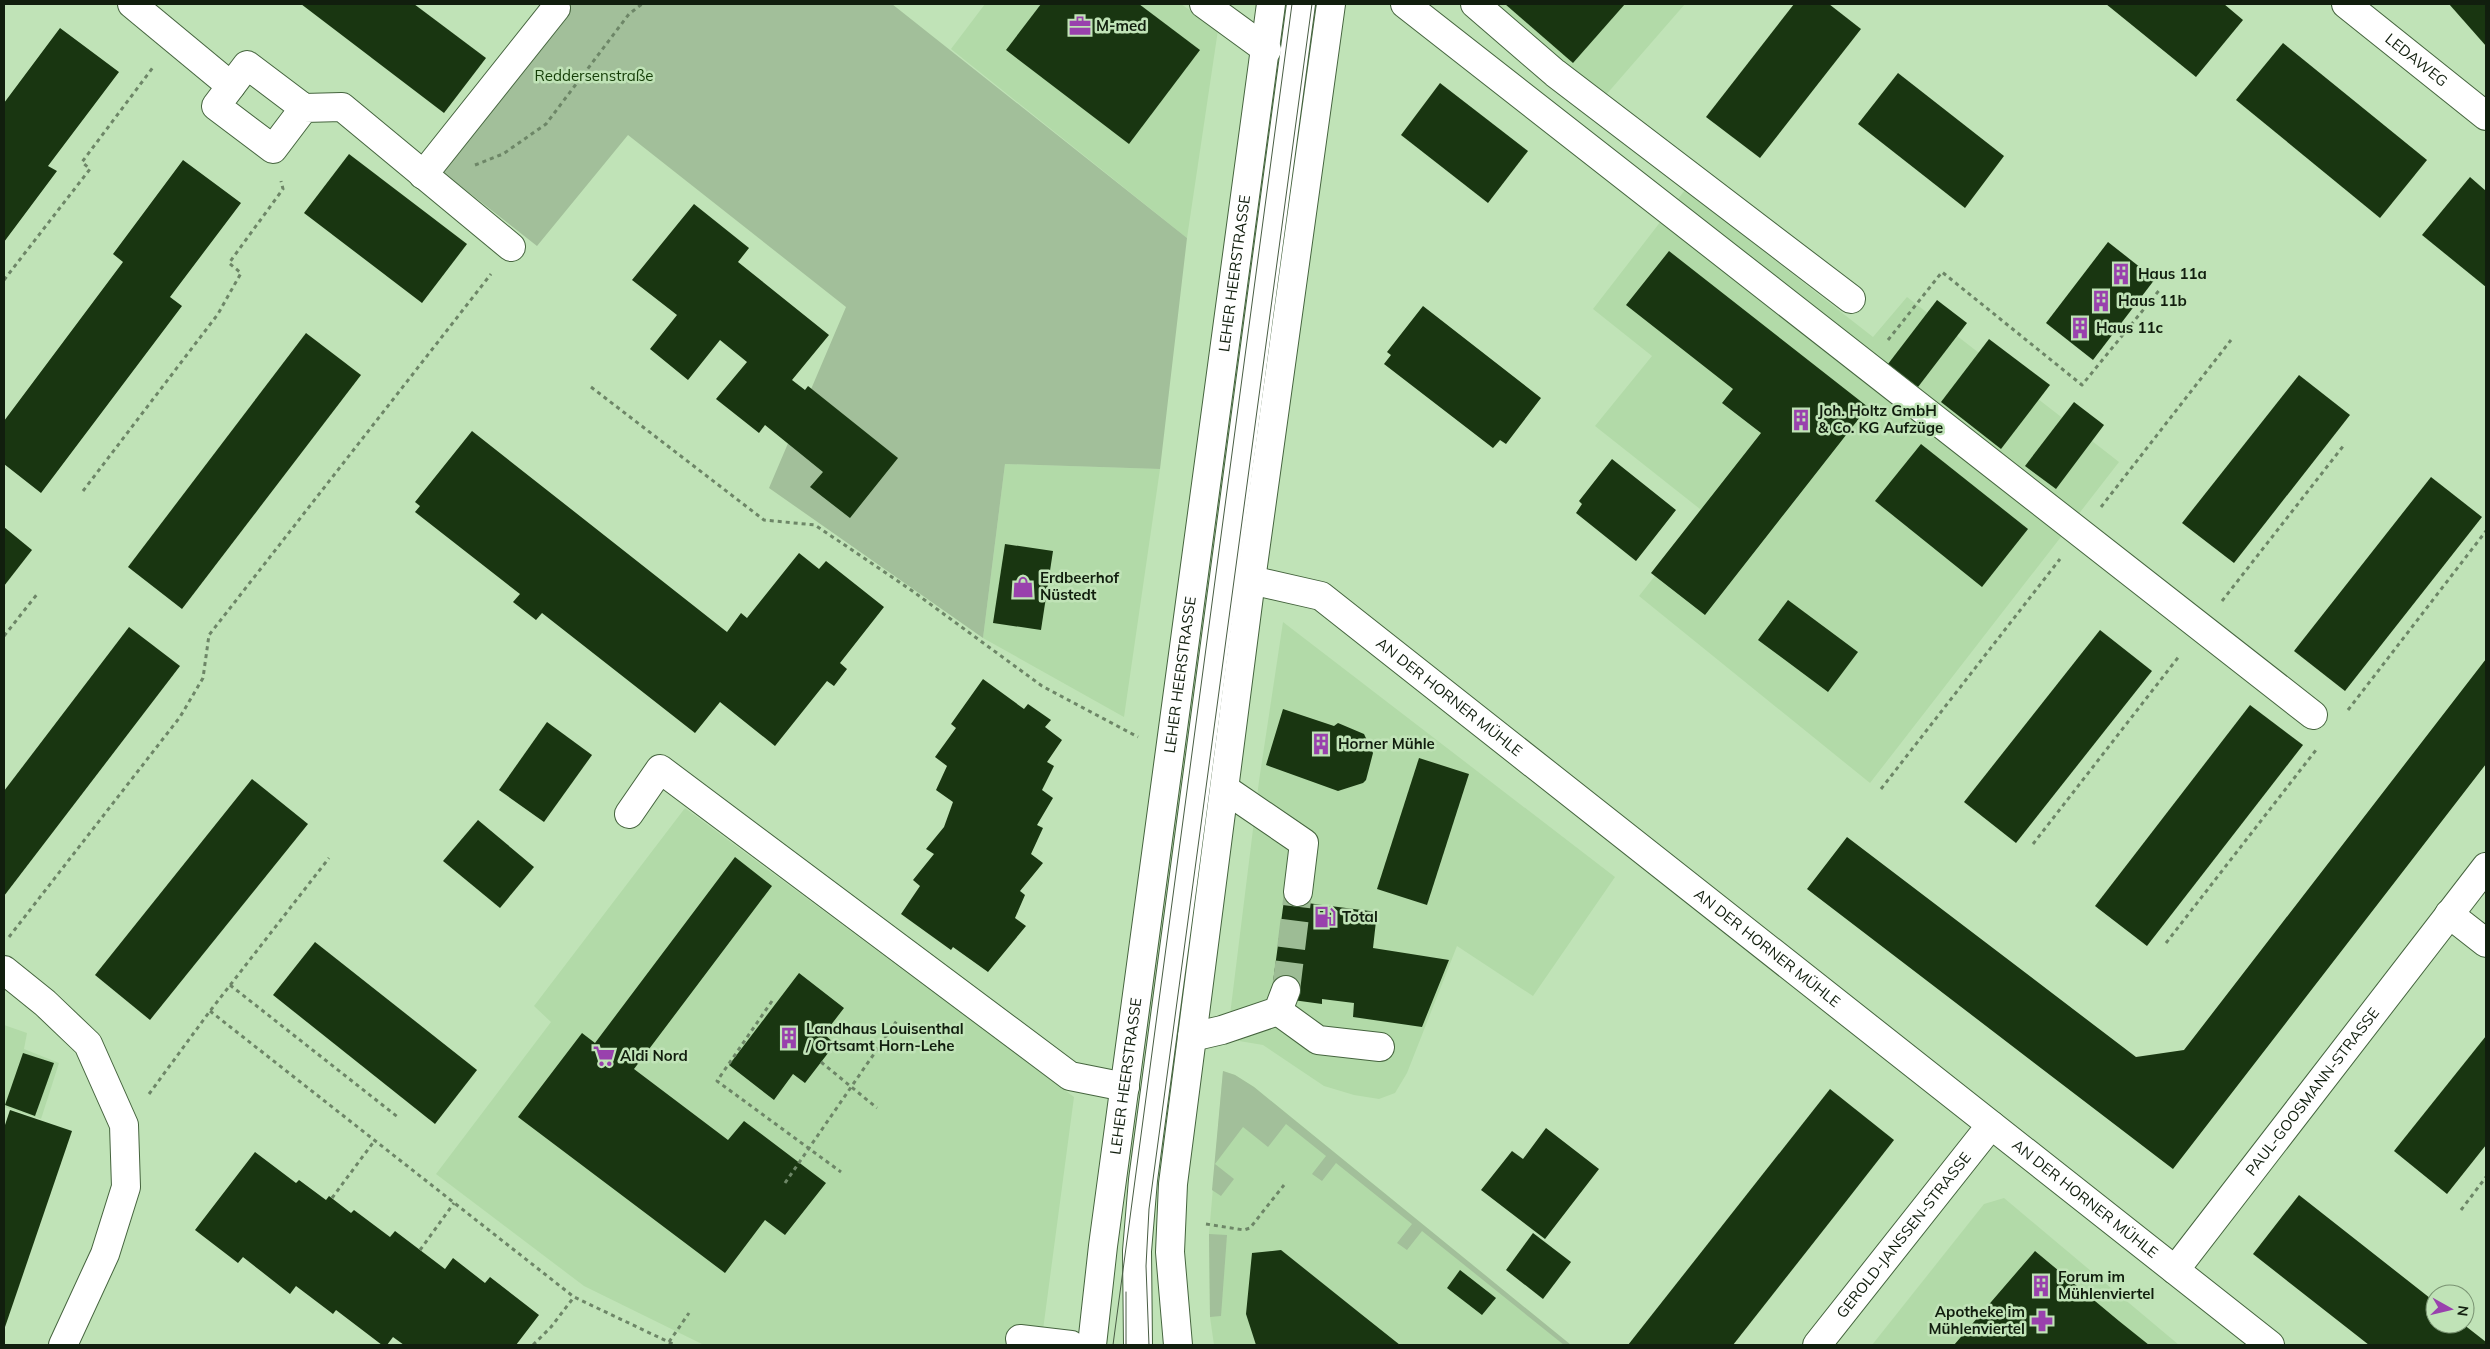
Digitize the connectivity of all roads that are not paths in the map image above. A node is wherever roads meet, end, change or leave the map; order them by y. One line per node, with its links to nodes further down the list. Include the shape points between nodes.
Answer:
1 (132, 4): 11 (street)
2 (1204, 4): 10 (street)
3 (1271, 4): 10 (street, LEHER HEERSTRASSE)
4 (1301, 4): 35 (street, via 1143,1180 1137,1251)
5 (1331, 4): 17 (street)
6 (1405, 4): 18 (street)
7 (1475, 4): 16 (street, via 1555,73)
8 (2346, 4): 13 (street, LEDAWEG)
9 (556, 8): 14 (street)
10 (1267, 50): 28 (street, LEHER HEERSTRASSE)
11 (231, 86): 12 (street, via 247,65); 12 (street, via 216,106 273,149)
12 (304, 108): 14 (street, via 342,107)
13 (2486, 116)
14 (428, 179): 15 (street)
15 (511, 247)
16 (1851, 299)
17 (1250, 580): 19 (street); 29 (street, AN DER HORNER MÜHLE, via 1322,596)
18 (2313, 715)
19 (1225, 788): 22 (street, via 1304,842); 26 (street)
20 (629, 814): 28 (street, via 660,769 1070,1076)
21 (2486, 867): 23 (street, PAUL-GOOSMANN-STRASSE)
22 (1298, 892)
23 (2449, 914): 24 (street); 30 (street, PAUL-GOOSMANN-STRASSE)
24 (2486, 943)
25 (4, 970): 32 (street, via 88,1044 124,1125 126,1187 105,1254)
26 (1192, 1037): 27 (street, via 1222,1030 1282,1000 1318,1040); 36 (street, via 1170,1219 1171,1278)
27 (1380, 1047)
28 (1125, 1087): 34 (street, LEHER HEERSTRASSE, via 1102,1246)
29 (1991, 1125): 30 (street, AN DER HORNER MÜHLE); 37 (street, GEROLD-JANSSEN-STRASSE)
30 (2175, 1270): 38 (street, AN DER HORNER MÜHLE)
31 (1020, 1338): 33 (street)
32 (63, 1345)
33 (1071, 1345)
34 (1092, 1345)
35 (1138, 1345)
36 (1178, 1345)
37 (1817, 1345)
38 (2270, 1345)

